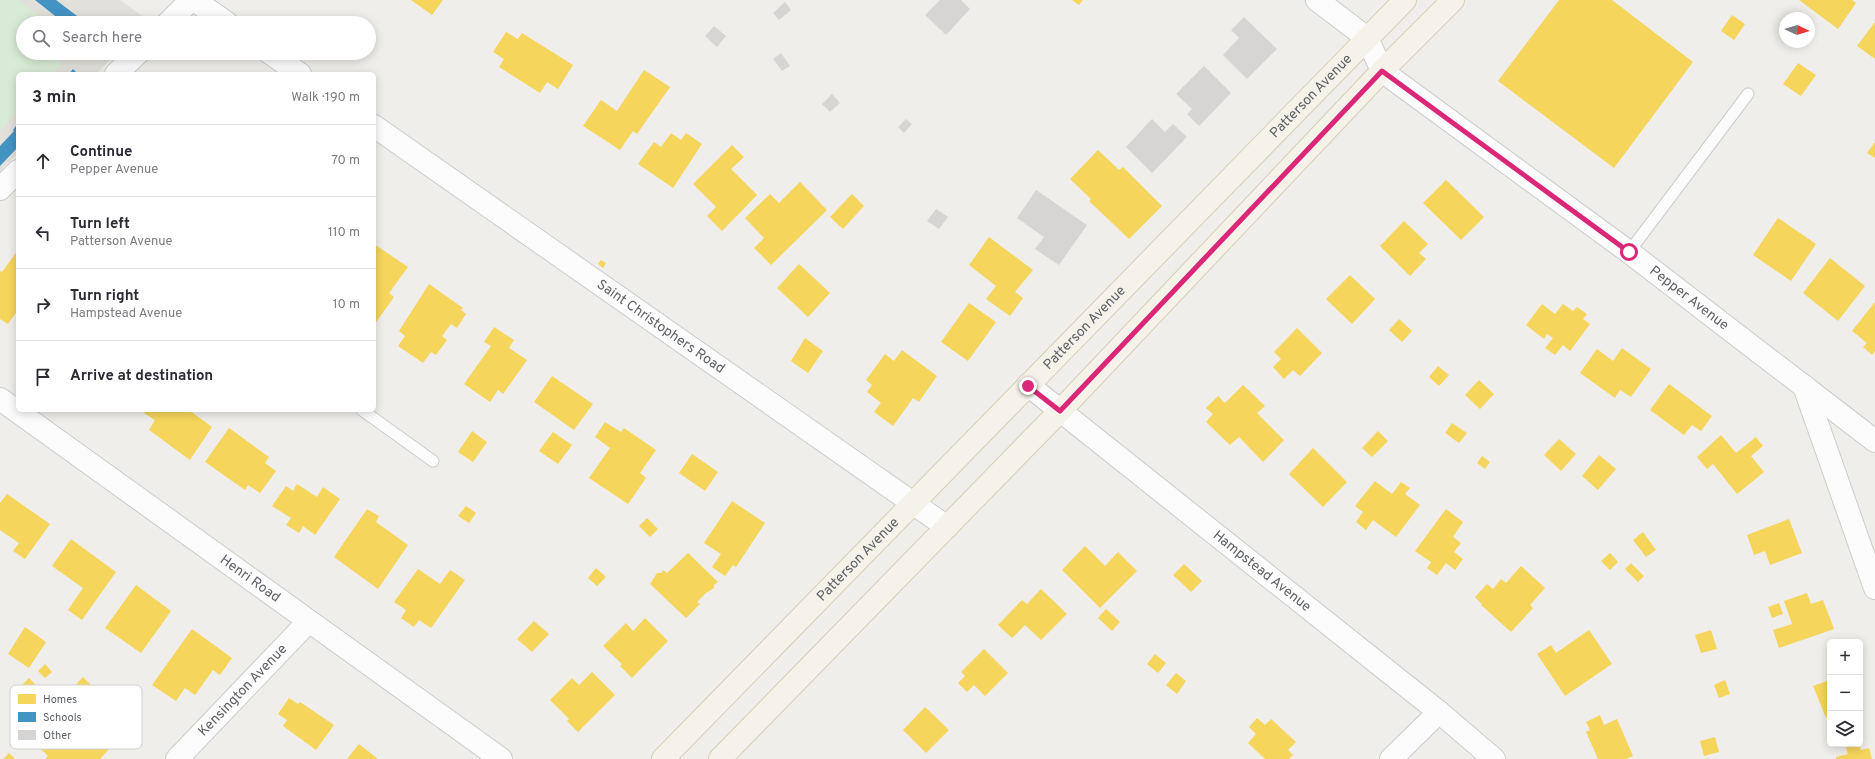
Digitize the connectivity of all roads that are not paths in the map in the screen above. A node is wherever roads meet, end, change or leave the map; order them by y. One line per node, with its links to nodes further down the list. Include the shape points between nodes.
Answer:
1 (193, 0): 5 (street); 6 (street)
2 (1317, 0): 7 (street)
3 (1405, 0): 7 (main road, Patterson Avenue)
4 (1453, 0): 10 (main road)
5 (176, 16)
6 (217, 16)
7 (1368, 38): 10 (street); 18 (main road, Patterson Avenue)
8 (131, 60): 11 (street)
9 (280, 60): 12 (street)
10 (1382, 71): 17 (street, Pepper Avenue); 22 (main road)
11 (118, 72)
12 (297, 72)
13 (1748, 94): 17 (lane)
14 (376, 127): 27 (street, Saint Christophers Road)
15 (16, 173): 16 (street)
16 (0, 189)
17 (1629, 252): 19 (street, Pepper Avenue)
18 (1028, 386): 22 (street, Hampstead Avenue); 27 (main road, Patterson Avenue)
19 (1804, 386): 25 (street, Pepper Avenue); 29 (street)
20 (0, 399): 21 (street, Henri Road)
21 (16, 411)
22 (1060, 411): 28 (main road); 31 (street, Hampstead Avenue)
23 (18, 412): 30 (street, Henri Road)
24 (365, 412): 26 (lane)
25 (1875, 441)
26 (433, 461)
27 (913, 503): 28 (street, Saint Christophers Road); 34 (main road, Patterson Avenue)
28 (948, 527): 35 (main road)
29 (1875, 588)
30 (308, 622): 32 (street, Kensington Avenue); 33 (street, Henri Road)
31 (1439, 712): 36 (street); 37 (street, Hampstead Avenue)
32 (177, 759)
33 (501, 759)
34 (663, 759)
35 (720, 759)
36 (1391, 759)
37 (1494, 759)

